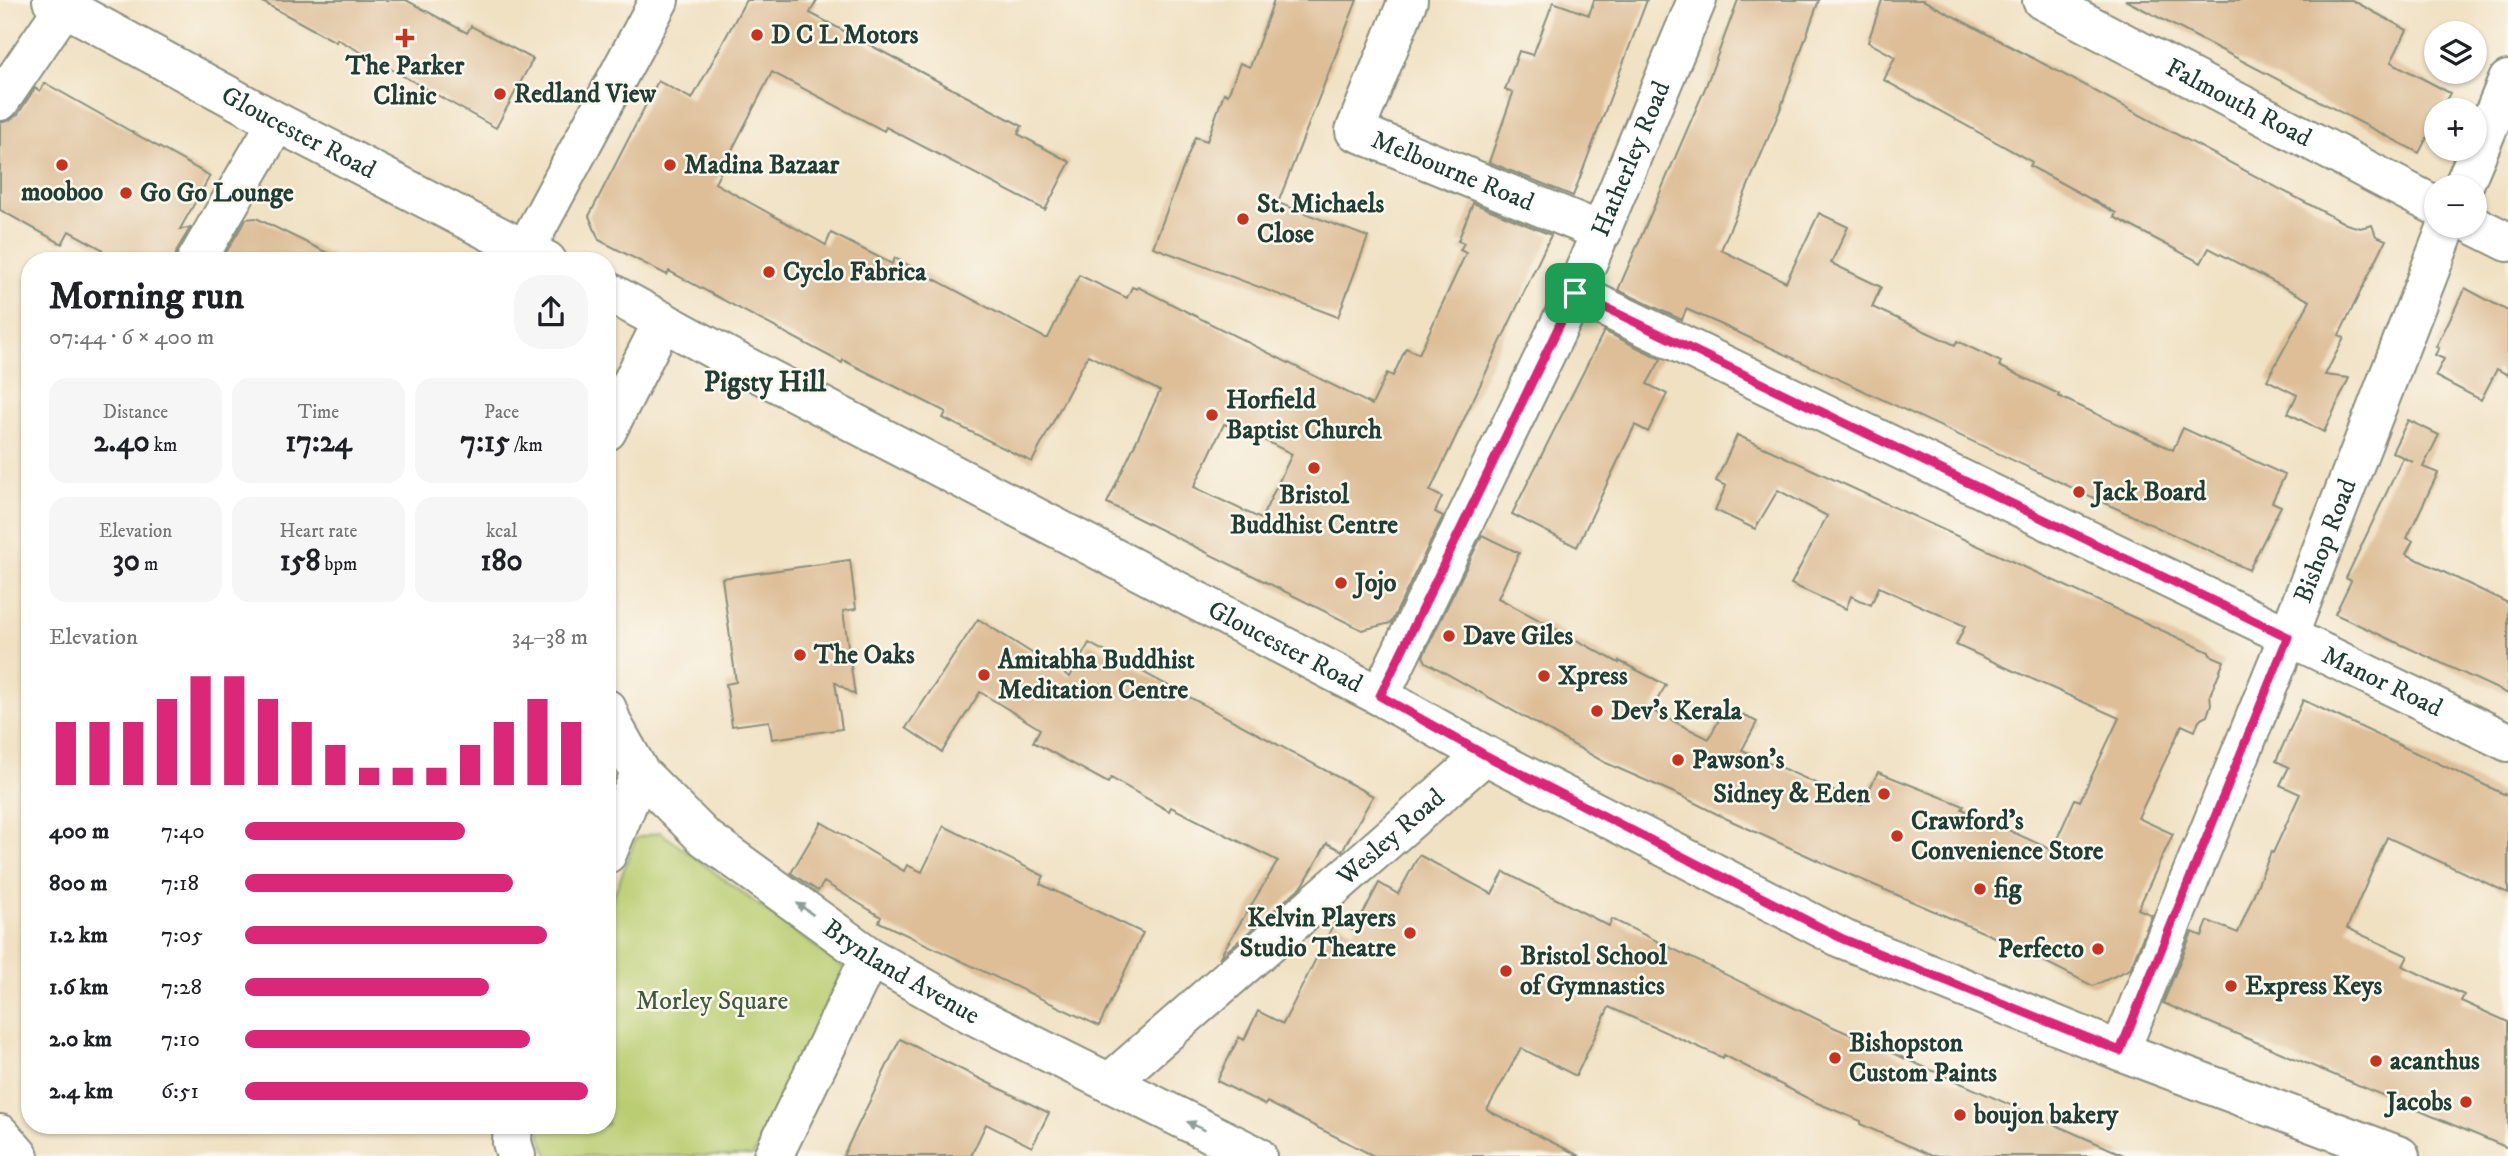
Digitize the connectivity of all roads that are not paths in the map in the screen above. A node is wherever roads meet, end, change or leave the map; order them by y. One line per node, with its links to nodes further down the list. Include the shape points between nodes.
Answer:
1 (659, 0): 17 (street)
2 (1408, 0): 11 (street, Melbourne Road, via 1356,131)
3 (1697, 0): 11 (street, Hatherley Road)
4 (2042, 0): 10 (street, Falmouth Road)
5 (58, 4): 7 (street); 8 (street, Gloucester Road)
6 (2508, 80): 9 (street)
7 (0, 101)
8 (277, 122): 15 (street); 16 (street, Gloucester Road)
9 (2468, 175)
10 (2424, 200)
11 (1602, 232): 18 (street, Hatherley Road)
12 (2487, 232): 14 (street)
13 (2442, 238): 22 (street, Bishop Road)
14 (2508, 242)
15 (201, 252)
16 (530, 252)
17 (537, 252)
18 (1575, 293): 22 (street, Manor Road); 23 (street, Hatherley Road)
19 (616, 296): 20 (street, Gloucester Road)
20 (663, 321): 21 (street); 23 (street, Gloucester Road)
21 (616, 413)
22 (2288, 637): 25 (street, Manor Road); 30 (street, Bishop Road)
23 (1380, 696): 26 (street, Gloucester Road)
24 (616, 730): 27 (street, Brynland Avenue)
25 (2508, 742)
26 (1485, 755): 30 (street, Gloucester Road, via 1843,939); 31 (street, Wesley Road)
27 (640, 773): 28 (street); 29 (street, Brynland Avenue, one-way to 27, via 704,837)
28 (616, 832)
29 (870, 957): 31 (street, Brynland Avenue); 34 (street)
30 (2120, 1051): 36 (street, Gloucester Road)
31 (1109, 1083): 35 (street, Brynland Avenue, one-way to 31)
32 (0, 1134): 33 (street)
33 (19, 1156)
34 (773, 1156)
35 (1257, 1156)
36 (2400, 1156)

